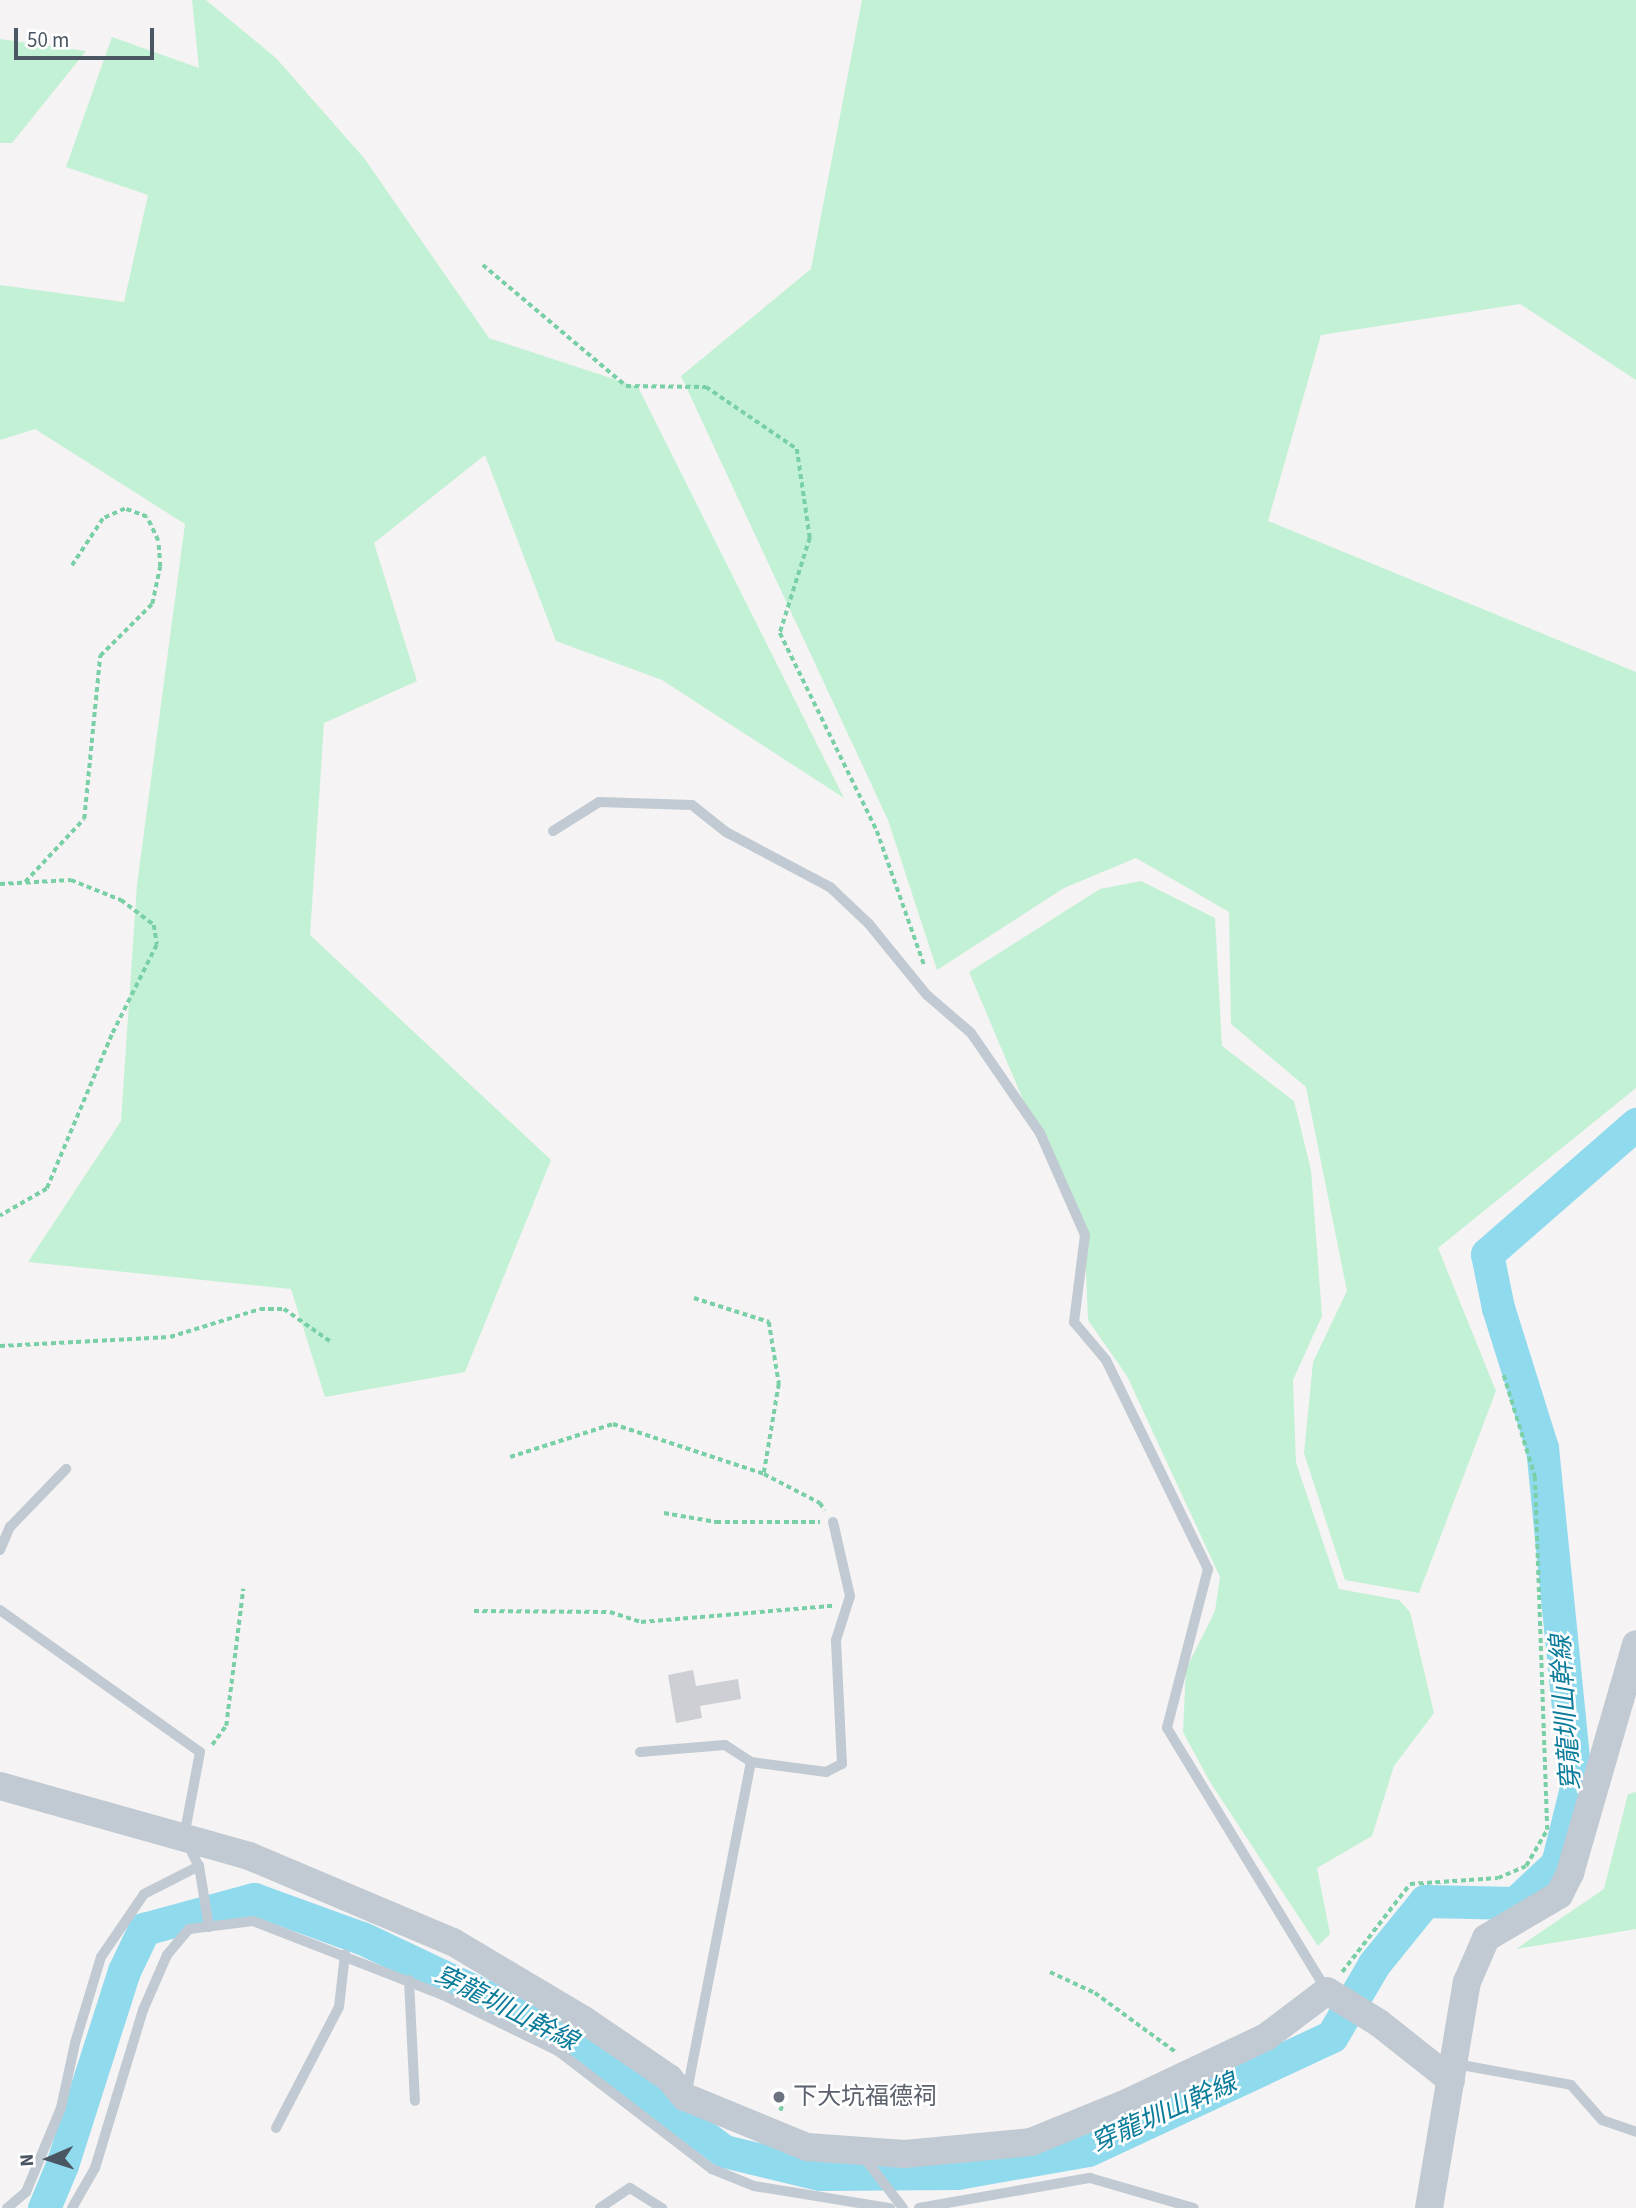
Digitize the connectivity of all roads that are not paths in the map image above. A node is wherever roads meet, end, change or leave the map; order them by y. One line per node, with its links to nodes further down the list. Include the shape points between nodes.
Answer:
1 (553, 831): 17 (lane, via 599,803 692,805 726,832 830,887 869,923 928,996 971,1032 1040,1133 1085,1235 1074,1322 1106,1360 1208,1569 1167,1727)
2 (66, 1469): 4 (lane)
3 (0, 1520): 4 (lane)
4 (17, 1520): 6 (lane)
5 (832, 1522): 10 (lane, via 850,1596 836,1640 842,1764 826,1772)
6 (0, 1550)
7 (0, 1609): 12 (lane, via 200,1752)
8 (1636, 1644): 18 (street, via 1570,1873 1559,1895 1486,1938 1467,1982)
9 (640, 1752): 10 (lane, via 725,1745)
10 (751, 1762): 19 (lane)
11 (0, 1786): 12 (street)
12 (184, 1837): 13 (lane); 19 (street, via 248,1857 453,1942 584,2020 669,2078)
13 (199, 1866): 14 (lane); 24 (lane, via 144,1894 101,1957 61,2108 26,2192)
14 (209, 1927): 15 (lane, via 253,1921); 25 (lane, via 189,1929 167,1955 143,2010 95,2168)
15 (345, 1954): 16 (lane); 21 (lane, via 340,2007)
16 (409, 1980): 20 (lane); 28 (lane, via 558,2051 712,2169 754,2186)
17 (1327, 1991): 18 (street); 23 (street, via 1266,2037 1031,2142 905,2154)
18 (1452, 2071): 22 (lane, via 1572,2085 1602,2120); 32 (street)
19 (685, 2097): 23 (street, via 807,2147)
20 (415, 2101)
21 (276, 2128)
22 (1636, 2132)
23 (860, 2151): 29 (lane)
24 (8, 2208)
25 (72, 2208)
26 (600, 2208): 27 (lane, via 631,2188)
27 (662, 2208)
28 (890, 2208)
29 (903, 2208)
30 (919, 2208): 31 (lane, via 1090,2178)
31 (1194, 2208)
32 (1429, 2208)

